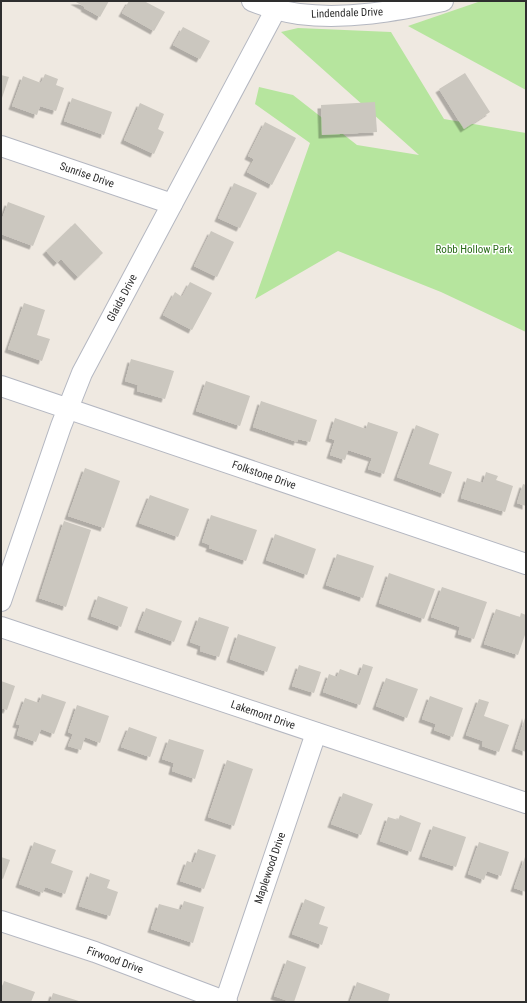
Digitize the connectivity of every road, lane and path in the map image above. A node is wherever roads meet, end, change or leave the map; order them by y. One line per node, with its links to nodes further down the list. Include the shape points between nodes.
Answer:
1 (252, 1): 3 (street, Lindendale Drive)
2 (442, 1): 3 (street, Lindendale Drive, via 398,10 326,16)
3 (276, 9): 5 (street, Glaids Drive)
4 (1, 146): 5 (street, Sunrise Drive)
5 (172, 204): 7 (street, Glaids Drive, via 82,373)
6 (1, 386): 7 (street, Folkstone Drive)
7 (67, 408): 8 (street, Folkstone Drive); 9 (street, Glaids Drive)
8 (526, 564)
9 (1, 601)
10 (1, 627): 11 (street, Lakemont Drive)
11 (316, 733): 12 (street, Lakemont Drive); 14 (street, Maplewood Drive)
12 (526, 803)
13 (1, 921): 14 (street, Firwood Drive, via 95,952)
14 (226, 1002)

